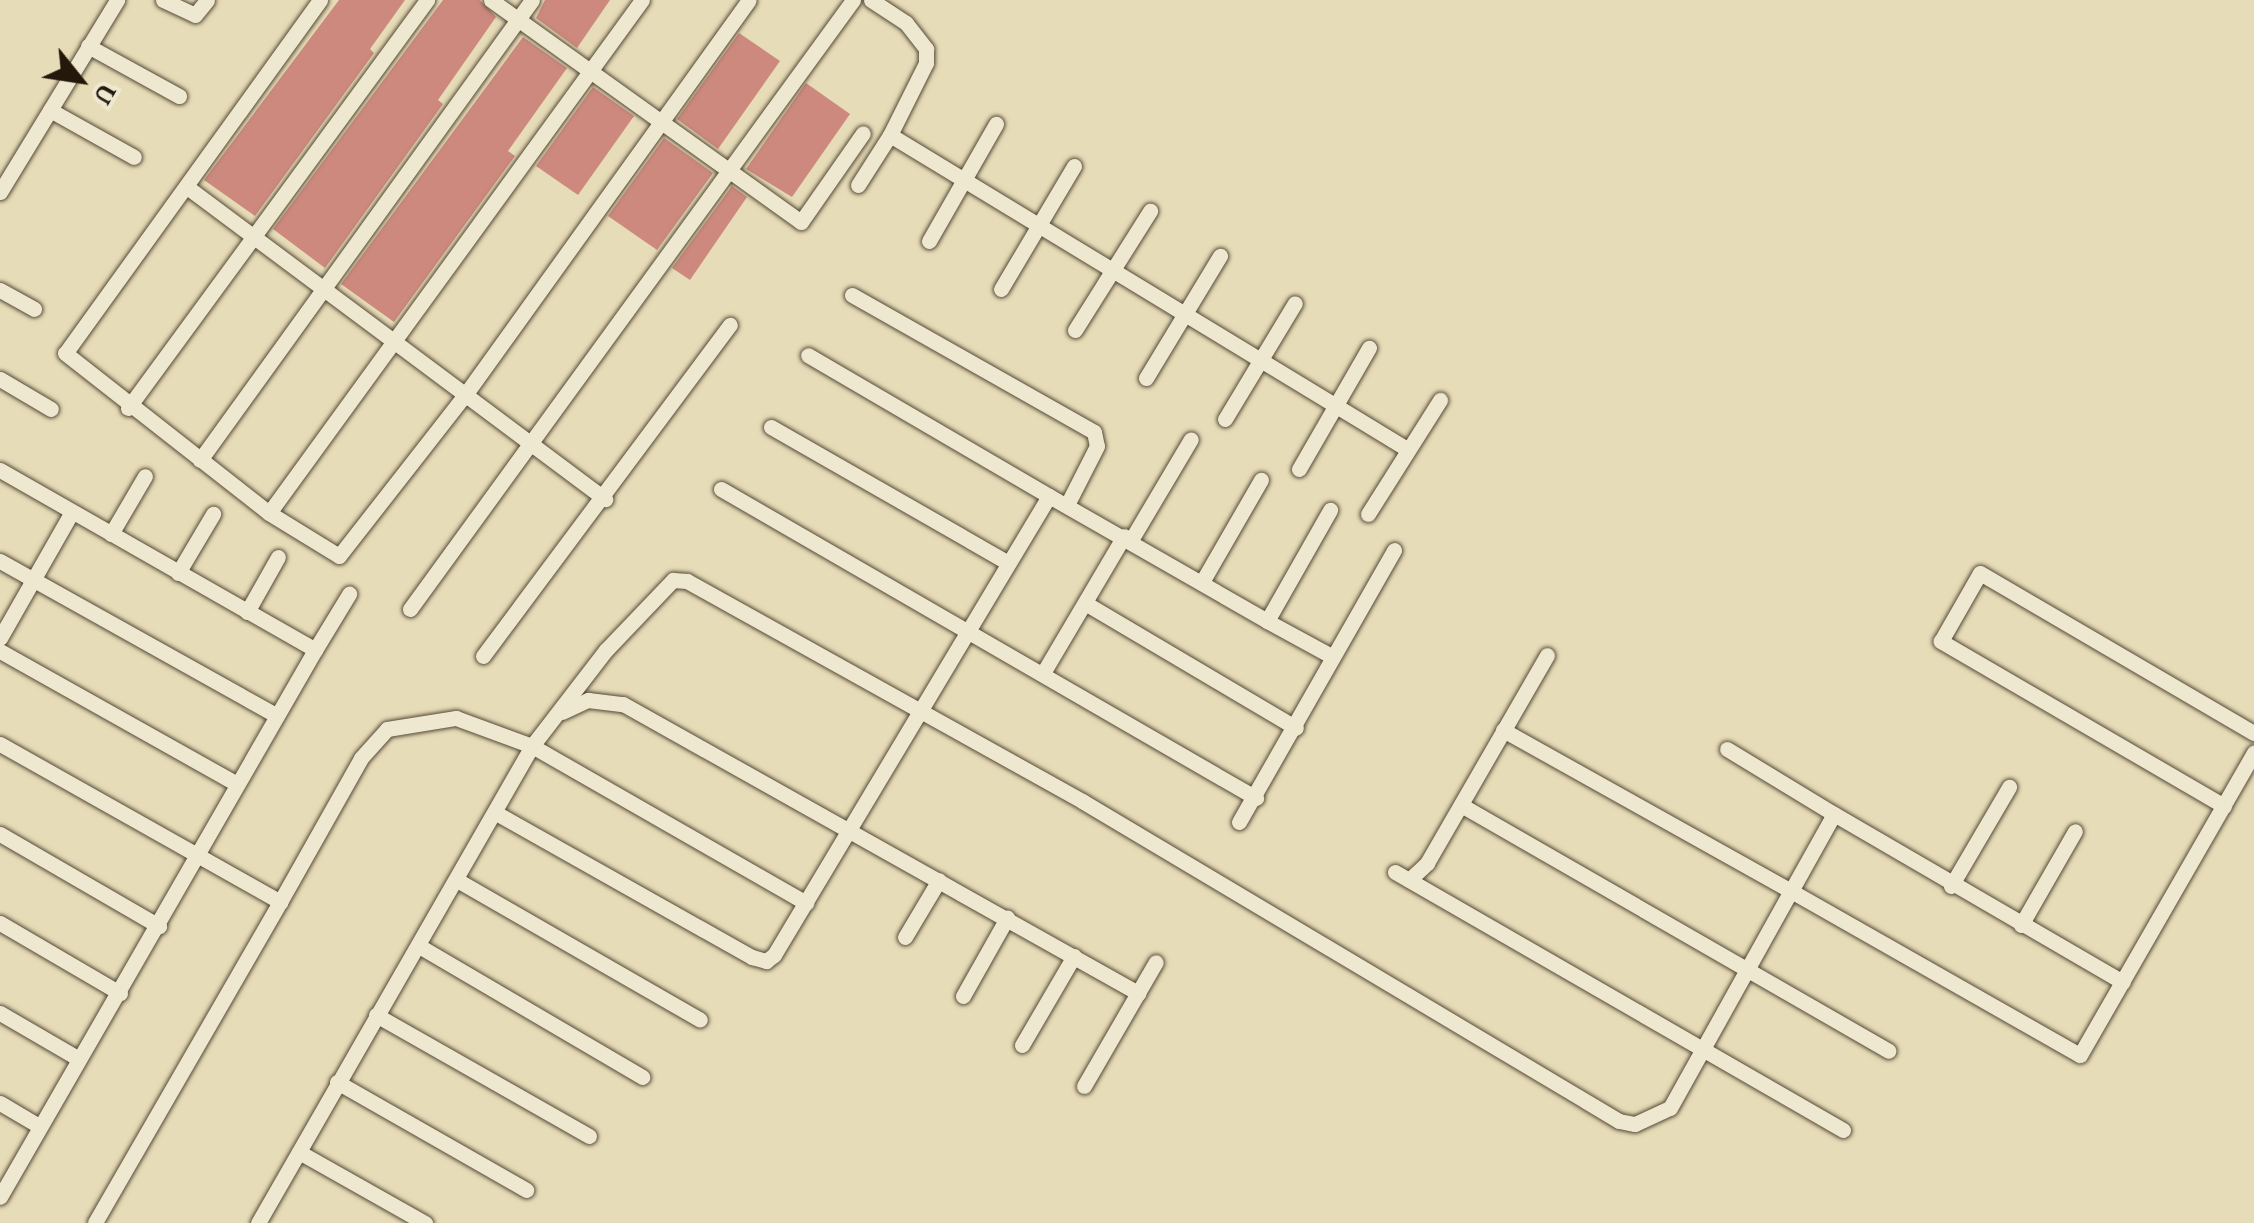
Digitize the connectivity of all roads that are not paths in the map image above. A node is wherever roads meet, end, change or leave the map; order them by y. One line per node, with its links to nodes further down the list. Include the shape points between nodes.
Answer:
1 (116, 0): 13 (street)
2 (164, 0): 3 (street, via 195,16)
3 (206, 0)
4 (320, 0): 26 (street)
5 (427, 0): 30 (street)
6 (490, 0): 12 (street)
7 (532, 0): 12 (street)
8 (642, 0): 14 (street)
9 (748, 0): 17 (street)
10 (853, 0): 23 (street)
11 (871, 0): 20 (street, via 906,23 926,48 926,63)
12 (518, 20): 14 (street); 34 (street)
13 (88, 46): 15 (street); 16 (street)
14 (590, 72): 17 (street); 43 (street)
15 (179, 96)
16 (50, 110): 21 (street); 27 (street)
17 (660, 122): 23 (street); 49 (street)
18 (996, 124): 24 (street)
19 (863, 132): 23 (street, via 802,222)
20 (890, 134): 24 (street); 25 (street)
21 (134, 157)
22 (1074, 166): 29 (street)
23 (730, 172): 57 (street)
24 (964, 179): 29 (street); 31 (street)
25 (858, 185)
26 (188, 187): 30 (street); 52 (street, via 65,353)
27 (0, 192)
28 (1150, 211): 33 (street)
29 (1038, 224): 33 (street); 35 (street)
30 (254, 237): 34 (street); 52 (street)
31 (929, 241)
32 (1220, 256): 40 (street)
33 (1114, 269): 40 (street); 42 (street)
34 (323, 288): 43 (street); 59 (street)
35 (1000, 289)
36 (0, 290): 39 (street)
37 (852, 295): 67 (street, via 1094,432 1097,446)
38 (1295, 303): 46 (street)
39 (34, 309)
40 (1187, 314): 46 (street); 47 (street)
41 (730, 325): 66 (street)
42 (1075, 330)
43 (394, 342): 49 (street); 70 (street)
44 (1369, 348): 51 (street)
45 (808, 355): 65 (street)
46 (1261, 362): 51 (street); 54 (street)
47 (1146, 378)
48 (0, 380): 53 (street)
49 (465, 395): 57 (street); 70 (street, via 339,556)
50 (1440, 400): 58 (street)
51 (1335, 406): 58 (street); 60 (street)
52 (128, 408): 59 (street)
53 (52, 409)
54 (1225, 419)
55 (771, 427): 78 (street)
56 (1191, 439): 74 (street)
57 (533, 446): 66 (street); 84 (street)
58 (1407, 449): 72 (street)
59 (200, 460): 70 (street)
60 (1299, 468)
61 (0, 470): 69 (street)
62 (145, 476): 73 (street)
63 (1261, 480): 81 (street)
64 (721, 489): 87 (street)
65 (1049, 496): 67 (street); 78 (street)
66 (605, 498): 92 (street)
67 (1068, 504): 74 (street)
68 (1330, 510): 86 (street)
69 (72, 512): 73 (street); 80 (street)
70 (268, 513)
71 (213, 514): 79 (street)
72 (1368, 514)
73 (111, 534): 79 (street)
74 (1128, 538): 81 (street); 83 (street)
75 (1394, 550): 93 (street)
76 (278, 557): 85 (street)
77 (0, 561): 80 (street)
78 (1008, 562): 87 (street)
79 (178, 573): 85 (street)
80 (33, 581): 88 (street); 97 (street)
81 (1202, 582): 86 (street)
82 (349, 594): 89 (street)
83 (1085, 603): 94 (street); 98 (street)
84 (410, 609)
85 (248, 612): 89 (street)
86 (1267, 621): 93 (street)
87 (967, 630): 94 (street); 95 (street)
88 (0, 638)
89 (315, 650): 97 (street)
90 (0, 651): 105 (street)
91 (1547, 655): 99 (street)
92 (482, 656)
93 (1333, 657): 98 (street)
94 (1044, 674): 107 (street)
95 (921, 712): 96 (street, via 687,581 673,580); 115 (street); 140 (street, via 1619,1122 1635,1124 1670,1108)
96 (558, 714): 102 (street); 115 (street, via 588,700 623,704)
97 (277, 716): 105 (street)
98 (1296, 728): 107 (street)
99 (1504, 730): 108 (street); 120 (street)
100 (2254, 733): 109 (street, via 1980,574 1941,641)
101 (0, 744): 116 (street)
102 (532, 746): 110 (street); 121 (street, via 456,718 387,729 360,758); 122 (street)
103 (1727, 749): 111 (street)
104 (2254, 754): 109 (street)
105 (237, 784): 116 (street)
106 (2009, 787): 119 (street)
107 (1256, 798): 112 (street)
108 (1461, 805): 131 (street); 140 (street, via 1427,864 1402,876)
109 (2224, 806): 132 (street)
110 (496, 813): 117 (street); 122 (street, via 752,957 766,961 774,955)
111 (1834, 814): 119 (street); 120 (street)
112 (1240, 822)
113 (2074, 831): 125 (street)
114 (0, 834): 126 (street)
115 (848, 834): 118 (street); 122 (street)
116 (198, 856): 121 (street); 126 (street)
117 (457, 880): 128 (street); 138 (street)
118 (939, 880): 123 (street); 127 (street)
119 (1951, 886): 125 (street)
120 (1790, 891): 131 (street); 132 (street, via 2080,1055)
121 (280, 902): 154 (street)
122 (806, 904)
123 (1006, 918): 129 (street); 135 (street)
124 (0, 924): 134 (street)
125 (2021, 924): 132 (street)
126 (158, 926): 134 (street)
127 (905, 937)
128 (419, 946): 137 (street); 143 (street)
129 (1074, 956): 133 (street); 139 (street)
130 (1156, 962): 133 (street)
131 (1746, 969): 140 (street); 141 (street)
132 (2123, 982)
133 (1138, 992): 145 (street)
134 (120, 993): 142 (street)
135 (963, 996)
136 (0, 1013): 142 (street)
137 (376, 1016): 144 (street); 149 (street)
138 (700, 1020)
139 (1022, 1044)
140 (1701, 1048): 148 (street)
141 (1888, 1051)
142 (79, 1059): 147 (street)
143 (642, 1078)
144 (337, 1082): 150 (street); 151 (street)
145 (1084, 1086)
146 (0, 1103): 147 (street)
147 (39, 1126): 152 (street)
148 (1843, 1130)
149 (590, 1136)
150 (299, 1152): 153 (street); 155 (street)
151 (526, 1190)
152 (1, 1195)
153 (262, 1222)
154 (95, 1223)
155 (425, 1223)

